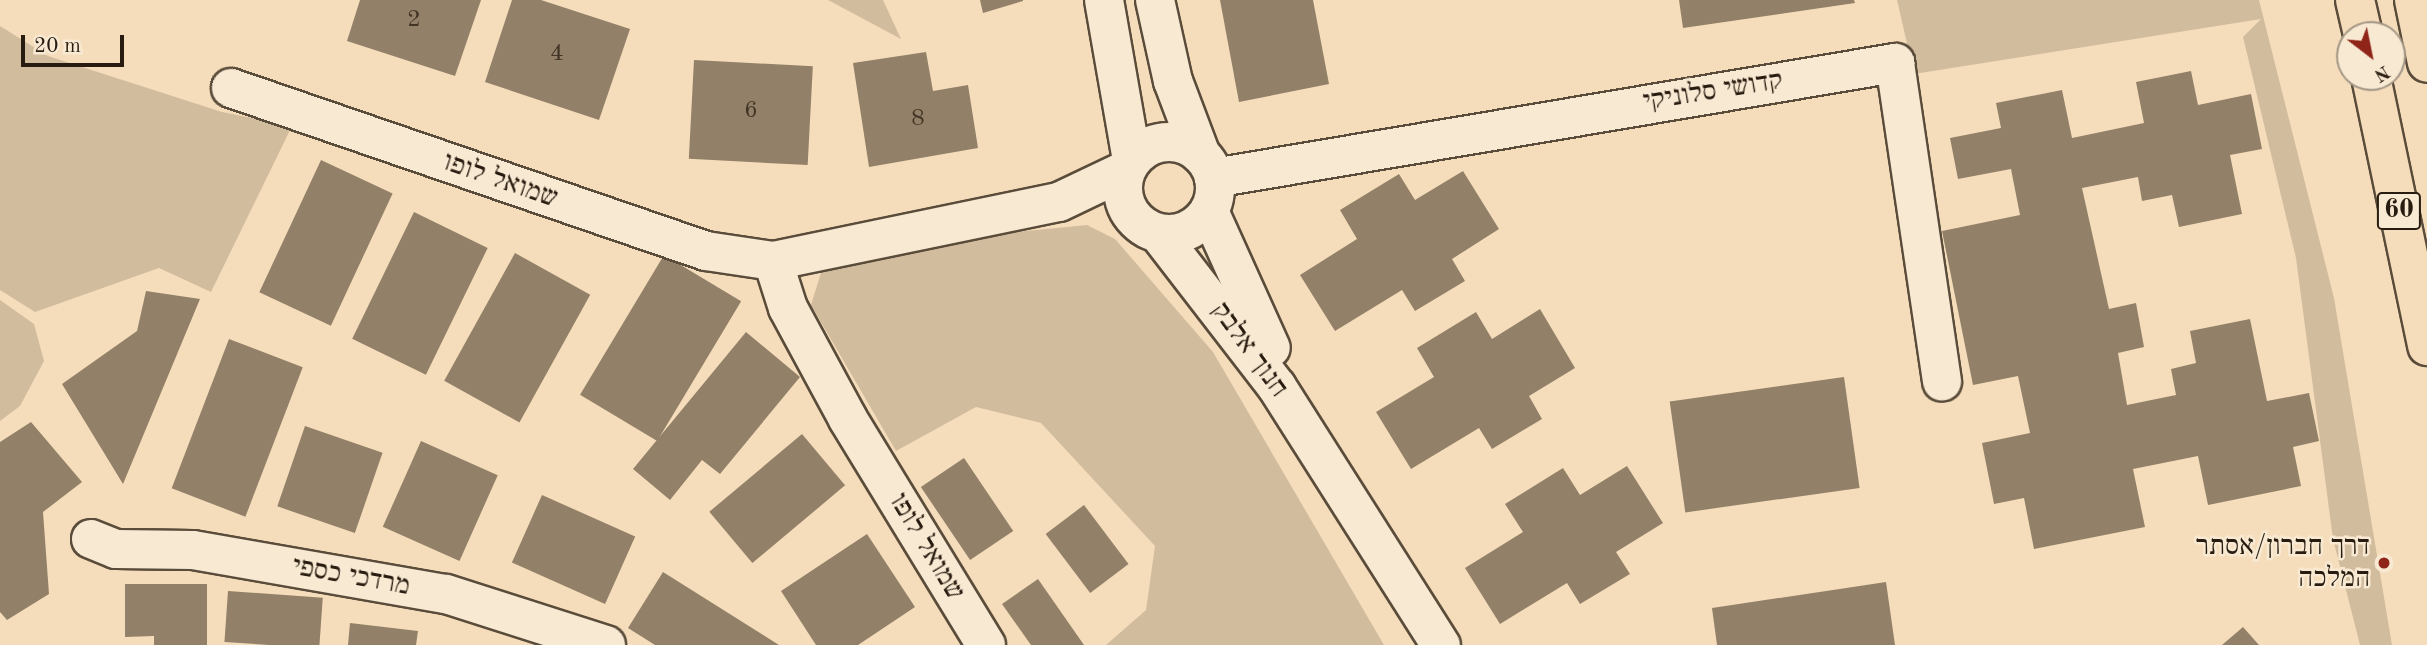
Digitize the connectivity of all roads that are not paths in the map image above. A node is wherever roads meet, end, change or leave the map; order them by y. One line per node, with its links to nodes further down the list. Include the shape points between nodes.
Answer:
1 (1104, 0): 9 (street)
2 (1155, 0): 10 (street, חנוך אלבק, via 1173,81)
3 (2355, 0): 5 (highway)
4 (2414, 0): 6 (highway)
5 (2360, 21)
6 (2427, 63)
7 (231, 88): 13 (street, שמואל לופו, via 706,251)
8 (2374, 91): 14 (highway, 60)
9 (1129, 165): 10 (street, via 1148,147 1174,142); 11 (street, שמואל לופו); 12 (street)
10 (1208, 182): 12 (street, via 1182,232); 15 (street, קדושי סלוניקי, via 1895,63); 16 (street, חנוך אלבק)
11 (1059, 202): 12 (street, שמואל לופו); 13 (street, שמואל לופו)
12 (1143, 222): 16 (street, חנוך אלבק, via 1235,328)
13 (772, 261): 19 (street, שמואל לופו, via 788,308 848,419)
14 (2427, 346)
15 (1942, 382)
16 (1335, 471): 20 (street, חנוך אלבק)
17 (91, 539): 18 (street, מרדכי כספי, via 116,549 193,550 446,594)
18 (606, 645)
19 (986, 645)
20 (1441, 645)

